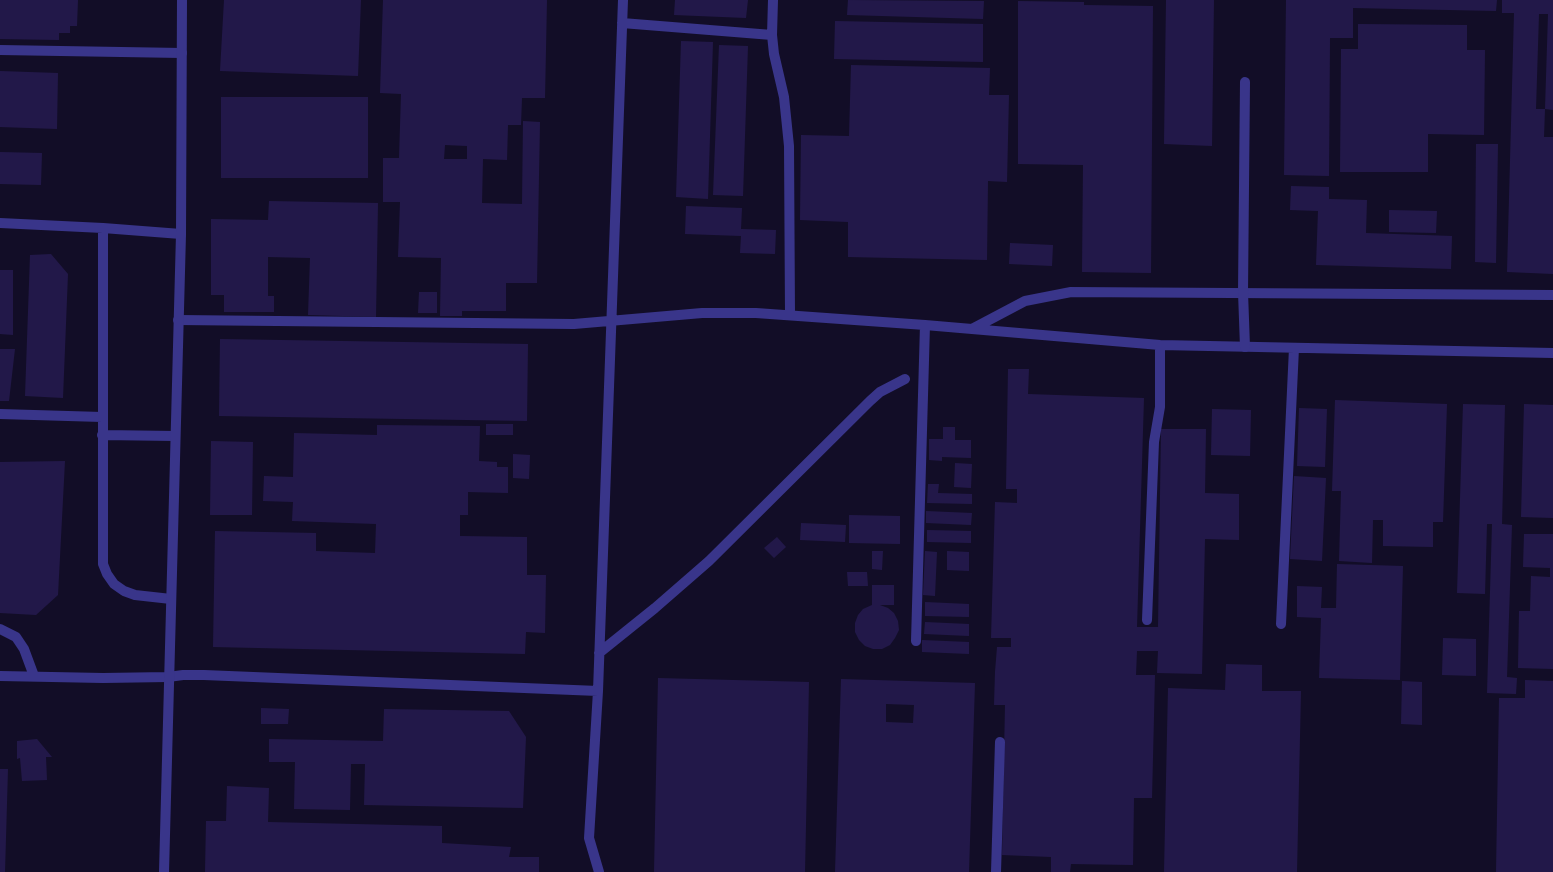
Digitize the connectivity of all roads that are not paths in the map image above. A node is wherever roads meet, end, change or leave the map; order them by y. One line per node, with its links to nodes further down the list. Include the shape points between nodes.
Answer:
1 (182, 0): 7 (street)
2 (623, 0): 4 (street)
3 (773, 0): 5 (street)
4 (622, 23): 5 (street); 16 (street)
5 (772, 35): 14 (street, via 786,110 789,146)
6 (0, 50): 7 (street)
7 (182, 53): 11 (street)
8 (1245, 82): 12 (street)
9 (0, 223): 10 (street)
10 (103, 228): 11 (street); 25 (street)
11 (181, 234): 15 (street)
12 (1243, 292): 13 (street); 18 (street, via 1071,292 1025,301); 20 (street)
13 (1553, 296)
14 (790, 315): 16 (street, via 702,313); 17 (street)
15 (178, 320): 16 (street, via 574,324); 27 (street)
16 (610, 321): 33 (street)
17 (925, 325): 18 (street); 32 (street)
18 (972, 329): 19 (street)
19 (1160, 346): 20 (street); 29 (street, via 1160,407 1154,442)
20 (1245, 347): 21 (street)
21 (1294, 348): 22 (street); 30 (street)
22 (1553, 352)
23 (905, 379): 33 (street, via 880,392 709,561)
24 (0, 414): 25 (street)
25 (102, 417): 26 (street)
26 (102, 435): 27 (street); 28 (street, via 103,564 107,574 114,584 124,591 135,595)
27 (175, 436): 28 (street)
28 (171, 599): 36 (street)
29 (1147, 620)
30 (1281, 624)
31 (0, 629): 35 (street, via 16,637 24,649)
32 (916, 641)
33 (599, 653): 37 (street)
34 (0, 676): 35 (street)
35 (34, 676): 36 (street)
36 (168, 677): 37 (street, via 204,675); 39 (street)
37 (598, 691): 40 (street, via 589,838)
38 (1000, 742): 41 (street)
39 (164, 872)
40 (599, 872)
41 (996, 872)

